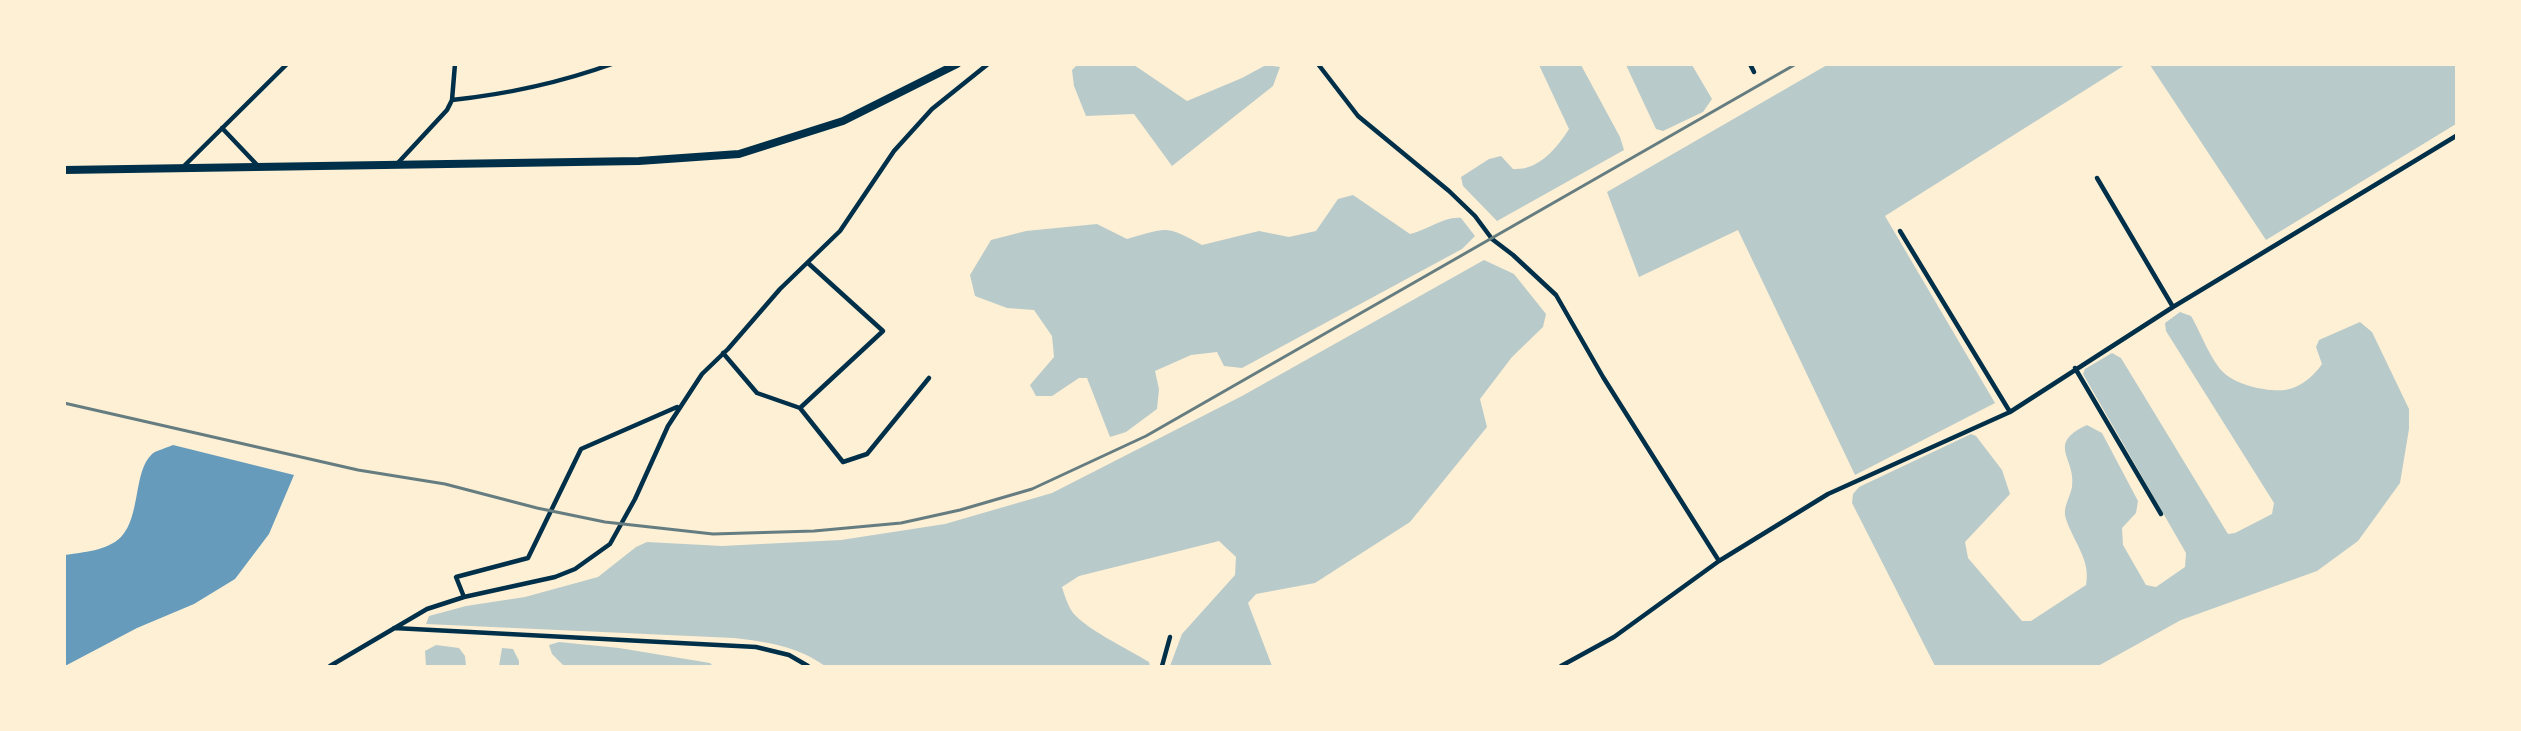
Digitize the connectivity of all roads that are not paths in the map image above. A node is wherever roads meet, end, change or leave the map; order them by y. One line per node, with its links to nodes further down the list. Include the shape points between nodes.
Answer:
1 (287, 64): 10 (street)
2 (454, 64): 9 (street)
3 (612, 64): 9 (street, via 505,95)
4 (988, 64): 18 (street, via 924,117 894,151 840,231)
5 (1318, 64): 27 (street, via 1358,116 1449,190 1492,239 1556,295)
6 (1750, 64): 8 (street)
7 (954, 65): 12 (highway, via 843,121 739,154 639,161)
8 (1754, 72)
9 (452, 100): 12 (street)
10 (222, 128): 13 (street); 14 (street)
11 (2457, 136): 19 (street)
12 (396, 165): 13 (highway)
13 (260, 168): 14 (highway)
14 (181, 169): 15 (highway)
15 (64, 170)
16 (2097, 178): 19 (street)
17 (1900, 231): 25 (street)
18 (808, 263): 20 (street); 24 (street, via 883,331)
19 (2173, 308): 21 (street)
20 (723, 353): 23 (street); 24 (street, via 758,393)
21 (2075, 368): 25 (street); 26 (street)
22 (929, 378): 24 (street, via 867,454 843,462)
23 (679, 406): 28 (street, via 610,544 575,569 555,577); 28 (street, via 581,449 528,558 456,577)
24 (800, 408)
25 (2010, 412): 27 (street, via 1828,494)
26 (2161, 514)
27 (1719, 561): 34 (street, via 1614,637)
28 (464, 597): 29 (street, via 427,609)
29 (391, 628): 31 (street); 32 (street, via 756,647 789,655)
30 (1170, 637): 33 (street)
31 (330, 666)
32 (808, 666)
33 (1162, 666)
34 (1561, 666)

